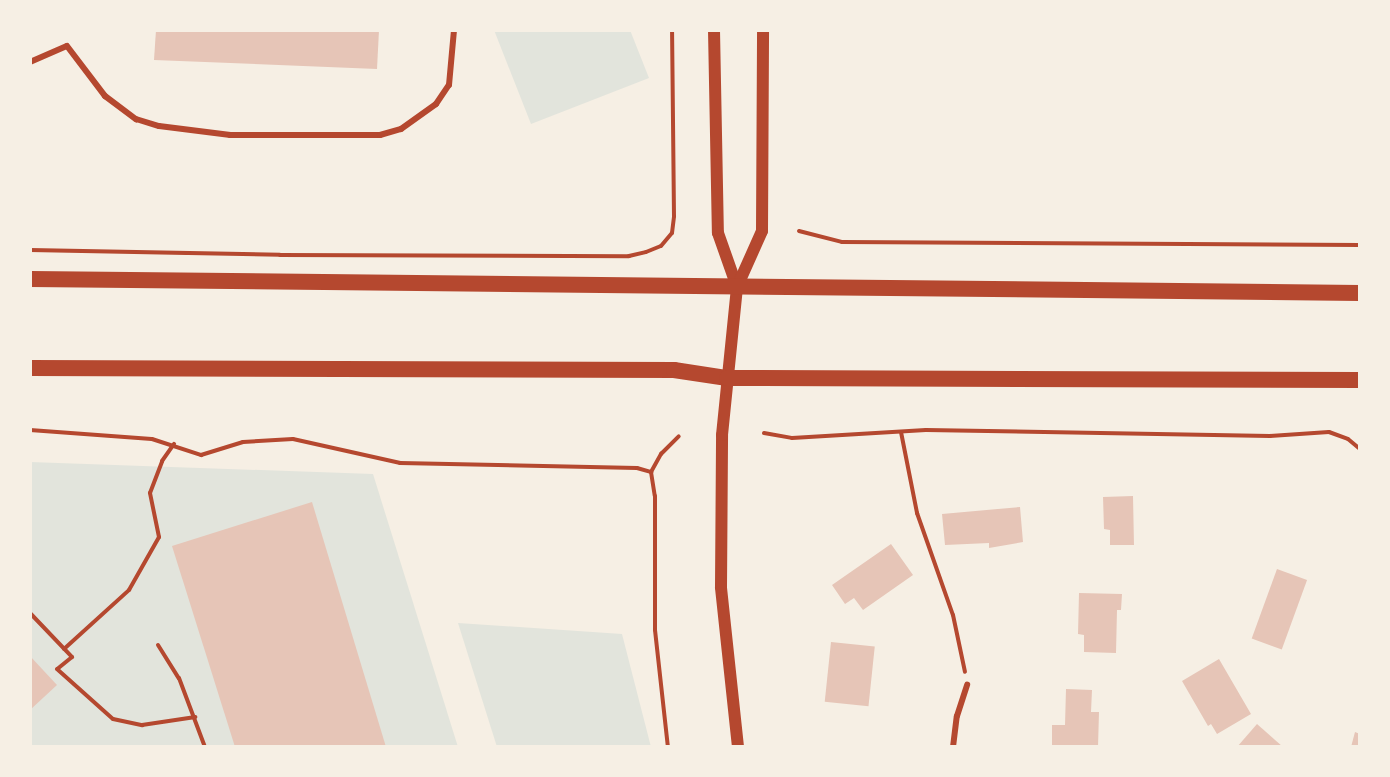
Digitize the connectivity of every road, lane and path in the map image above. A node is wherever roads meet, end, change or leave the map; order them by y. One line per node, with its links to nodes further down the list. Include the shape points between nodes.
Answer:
1 (454, 30): 5 (street, via 449,85 436,104 400,129 380,135 230,135 159,126 136,118 105,96 67,46)
2 (672, 30): 8 (path, via 675,216 672,233 661,246 646,252 629,256 315,255)
3 (714, 30): 10 (main road, via 718,233)
4 (763, 30): 10 (main road, via 762,231)
5 (30, 62)
6 (799, 231): 7 (path, via 842,242)
7 (1360, 245)
8 (30, 250)
9 (30, 279): 10 (highway)
10 (737, 287): 11 (highway); 13 (main road)
11 (1360, 293)
12 (30, 368): 13 (highway, via 674,370)
13 (727, 378): 14 (highway); 29 (main road, via 722,435 721,587)
14 (1360, 380)
15 (30, 430): 19 (path, via 124,435)
16 (901, 432): 17 (path, via 792,438); 20 (path, via 1081,430 1270,436 1329,432 1348,438); 25 (path, via 917,513 953,615)
17 (764, 433)
18 (679, 436): 21 (path, via 661,454)
19 (174, 444): 21 (path, via 189,454 201,455 243,442 292,439 400,463 637,468); 24 (path, via 162,461 150,493 159,537 129,590)
20 (1360, 449)
21 (651, 472): 28 (path, via 655,496 656,630)
22 (30, 613): 24 (path)
23 (158, 645): 26 (path, via 179,678)
24 (64, 649): 26 (path, via 72,657 57,669 113,719 142,725)
25 (967, 685): 30 (street)
26 (195, 717): 27 (path)
27 (205, 747)
28 (668, 747)
29 (738, 747)
30 (953, 747)

